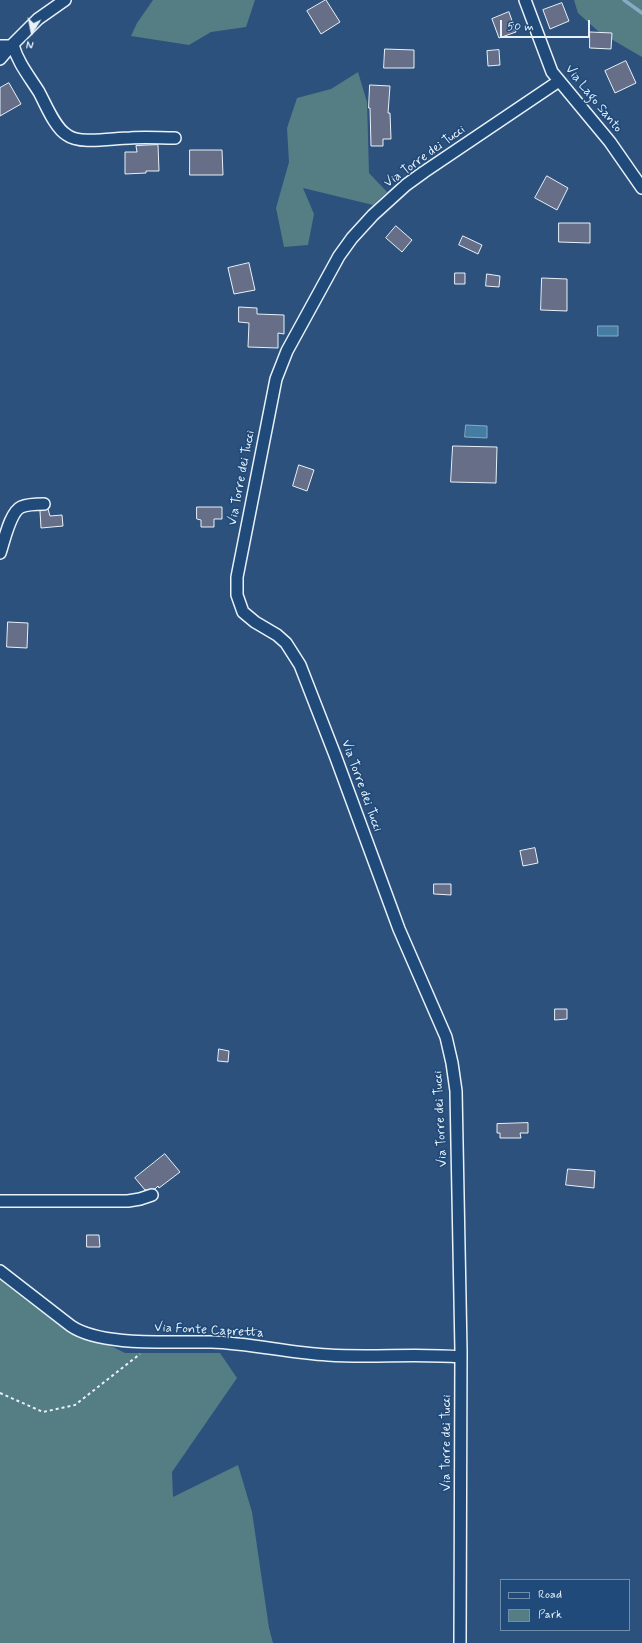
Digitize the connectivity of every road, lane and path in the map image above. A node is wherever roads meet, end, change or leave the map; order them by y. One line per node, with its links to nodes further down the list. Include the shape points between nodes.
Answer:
1 (64, 0): 3 (street)
2 (525, 0): 5 (street, Via Lago Santo, via 547,62)
3 (8, 46): 4 (street); 6 (street, via 59,128 72,139)
4 (0, 59)
5 (559, 81): 7 (street, Via Lago Santo, via 610,142); 14 (street, Via Torre dei Tucci, via 406,185 373,215 339,256 287,351 276,379 237,577 237,595 243,612 286,643 300,665 398,929 446,1037 456,1091)
6 (175, 138)
7 (642, 188)
8 (44, 504): 9 (street, via 27,505 16,511)
9 (0, 553)
10 (152, 1195): 11 (street, via 128,1201)
11 (0, 1201)
12 (0, 1271): 13 (street, Via Fonte Capretta, via 71,1326 84,1333 102,1338)
13 (156, 1342): 14 (street, Via Fonte Capretta, via 234,1344 328,1356); 15 (path, via 75,1405 43,1412)
14 (461, 1357): 16 (street, Via Torre dei Tucci)
15 (0, 1393)
16 (460, 1643)

